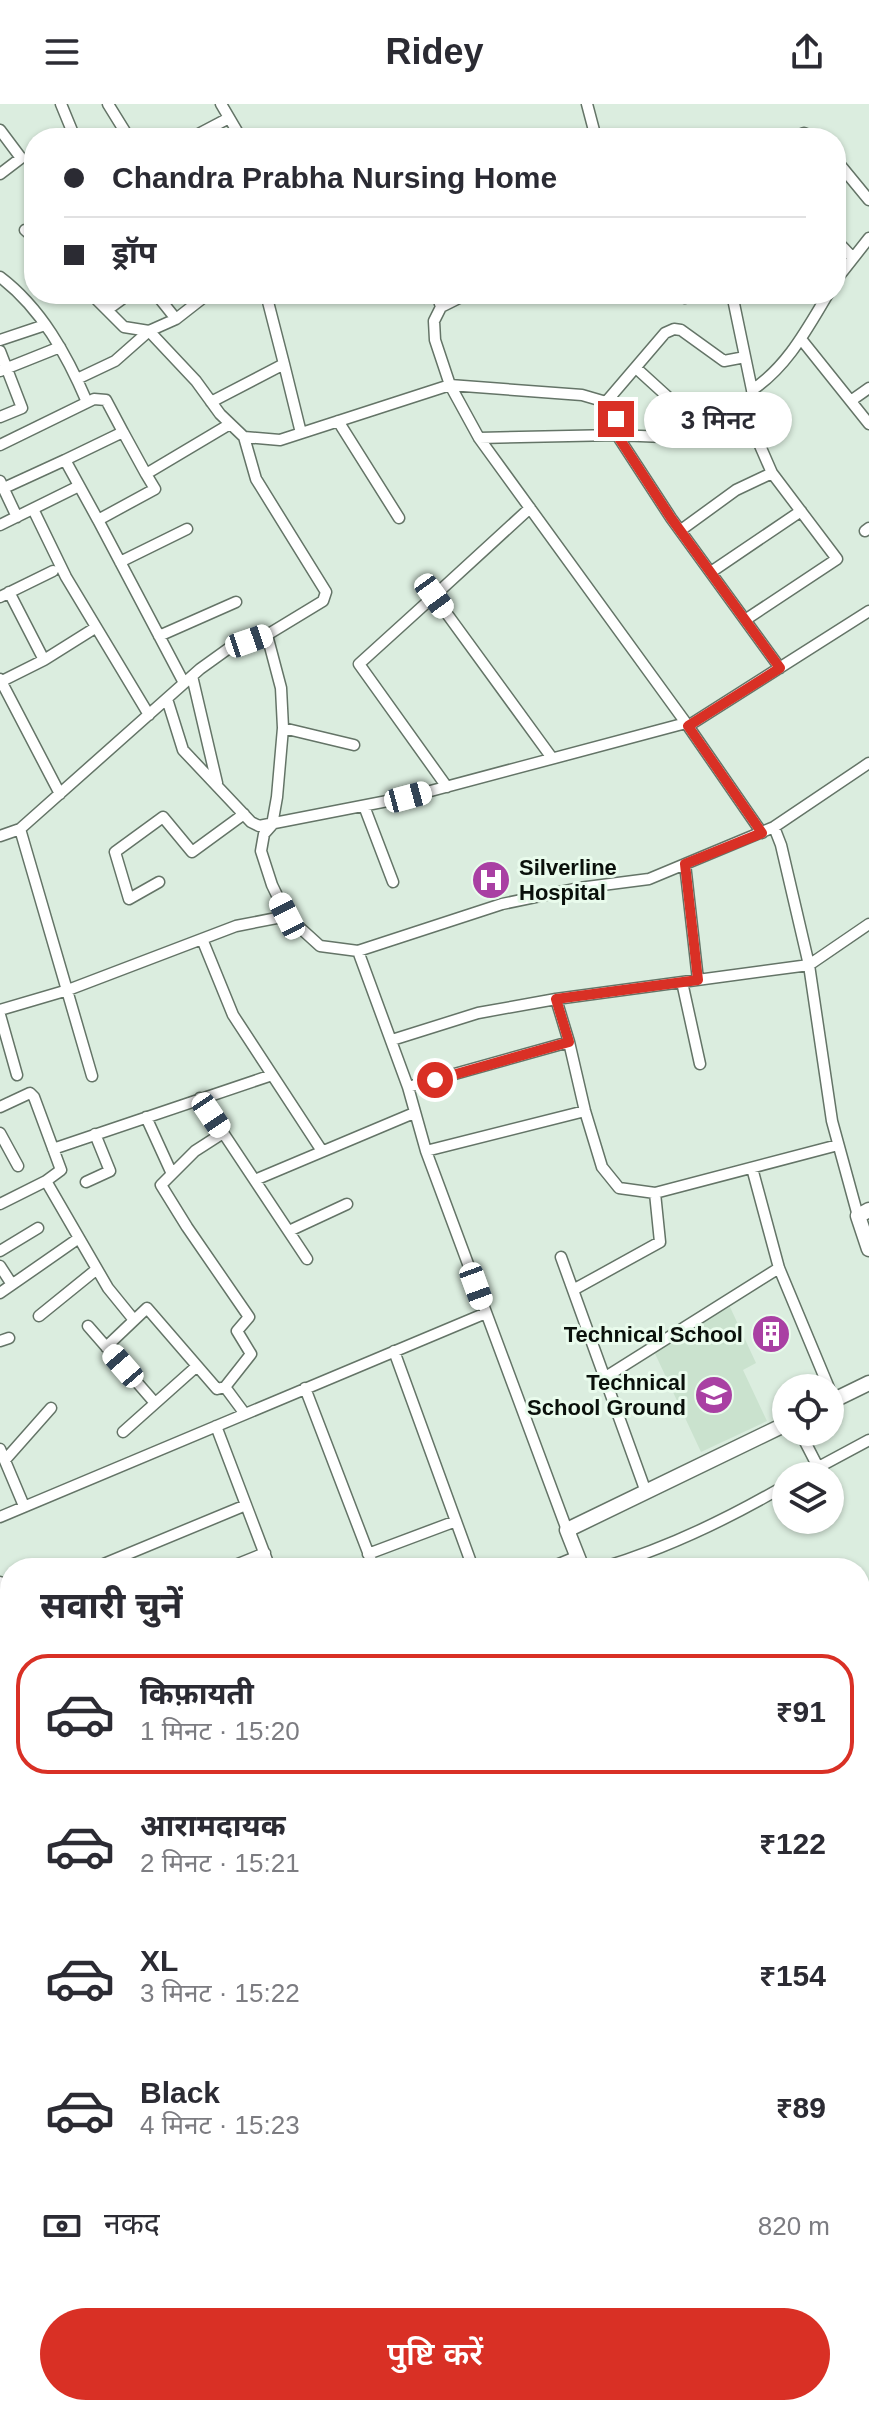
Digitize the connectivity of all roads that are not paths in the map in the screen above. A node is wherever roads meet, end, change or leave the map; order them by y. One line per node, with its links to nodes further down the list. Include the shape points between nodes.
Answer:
1 (61, 104): 6 (street)
2 (108, 104): 7 (street)
3 (221, 104): 5 (street)
4 (587, 104): 10 (street)
5 (229, 118): 8 (street); 9 (street)
6 (71, 128)
7 (123, 128)
8 (210, 128)
9 (235, 128)
10 (593, 128)
11 (0, 130): 13 (street, via 21,158)
12 (846, 172): 14 (street)
13 (0, 174)
14 (869, 200)
15 (869, 238): 17 (street)
16 (846, 251): 17 (street)
17 (853, 258): 18 (street)
18 (846, 267)
19 (0, 277): 20 (street)
20 (24, 299)
21 (28, 304): 34 (street)
22 (101, 304): 32 (street)
23 (115, 304): 32 (street)
24 (164, 304): 33 (street)
25 (195, 304): 33 (street)
26 (269, 304): 41 (street)
27 (440, 304): 31 (street)
28 (447, 304): 31 (street)
29 (734, 304): 40 (street)
30 (822, 304): 36 (street)
31 (441, 307): 45 (street, via 434,321 435,340)
32 (107, 310): 35 (street, via 124,327)
33 (176, 319): 35 (street)
34 (45, 325): 37 (street); 38 (street)
35 (149, 331): 44 (street, via 115,361); 50 (street)
36 (801, 339): 47 (street, via 771,377); 48 (street)
37 (0, 340)
38 (60, 347): 43 (street); 44 (street)
39 (0, 351): 43 (street)
40 (745, 357): 42 (street, via 724,361 674,329); 47 (street)
41 (284, 364): 50 (street); 57 (street)
42 (636, 368): 51 (street); 61 (street)
43 (4, 370): 52 (street, via 22,408)
44 (77, 379): 49 (street)
45 (450, 385): 51 (street, via 582,395); 53 (street); 60 (street)
46 (869, 388): 48 (street)
47 (752, 390): 62 (street)
48 (852, 400): 55 (street)
49 (87, 402): 56 (street, via 106,400); 63 (street)
50 (211, 402): 54 (street)
51 (606, 402): 58 (street)
52 (0, 417)
53 (338, 421): 57 (street); 73 (street)
54 (230, 424): 59 (street); 66 (street)
55 (869, 424)
56 (123, 432): 64 (street); 66 (street)
57 (301, 433): 59 (street, via 280,440)
58 (622, 435): 60 (street); 61 (street); 77 (street)
59 (244, 437): 87 (street, via 256,479 326,592 323,601)
60 (479, 438): 69 (street)
61 (714, 439): 62 (street)
62 (758, 441): 65 (street)
63 (0, 445)
64 (65, 460): 67 (street); 68 (street)
65 (772, 473): 71 (street); 77 (street, via 736,490)
66 (146, 474): 74 (street, via 155,489)
67 (2, 485): 72 (street)
68 (79, 486): 70 (street); 74 (street)
69 (530, 508): 82 (street); 95 (street)
70 (33, 509): 72 (street); 86 (street)
71 (801, 511): 80 (street); 85 (street, via 837,559)
72 (17, 517): 75 (street)
73 (399, 518)
74 (98, 520): 78 (street)
75 (0, 525)
76 (187, 529): 78 (street)
77 (681, 530): 80 (street)
78 (120, 562): 88 (street)
79 (53, 571): 81 (street)
80 (711, 572): 85 (street)
81 (4, 595): 89 (street)
82 (434, 596): 98 (street); 101 (street, via 359,664)
83 (236, 602): 88 (street)
84 (869, 611): 90 (street)
85 (745, 620): 90 (street)
86 (95, 628): 89 (street); 94 (street)
87 (267, 635): 91 (street, via 232,646); 96 (street, via 281,688)
88 (159, 636): 91 (street)
89 (44, 660): 92 (street)
90 (780, 668): 95 (street)
91 (188, 680): 93 (street); 100 (street)
92 (0, 681): 102 (street)
93 (167, 699): 94 (street); 100 (street, via 183,750)
94 (149, 715): 102 (street)
95 (687, 724): 98 (street); 108 (street)
96 (283, 728): 97 (street); 105 (street)
97 (354, 745)
98 (552, 758): 101 (street)
99 (869, 763): 106 (street)
100 (218, 784): 104 (street)
101 (447, 787): 103 (street)
102 (60, 794): 107 (street)
103 (364, 806): 105 (street); 112 (street)
104 (244, 814): 105 (street, via 256,825); 111 (street, via 192,852 163,817 115,852 129,899)
105 (272, 825): 113 (street, via 261,851)
106 (774, 827): 108 (street); 117 (street)
107 (20, 829): 109 (street); 120 (street)
108 (762, 833): 110 (street)
109 (0, 836)
110 (685, 864): 116 (street, via 649,879 502,904); 118 (street)
111 (159, 882)
112 (393, 882)
113 (287, 916): 115 (street); 116 (street, via 320,946)
114 (869, 924): 117 (street)
115 (202, 939): 120 (street); 127 (street, via 233,1015)
116 (358, 951): 123 (street)
117 (809, 965): 118 (street); 138 (street)
118 (698, 980): 119 (street)
119 (682, 982): 121 (street); 125 (street)
120 (68, 990): 122 (street); 128 (street)
121 (556, 999): 123 (street, via 478,1013); 124 (street)
122 (0, 1012): 126 (street)
123 (392, 1040): 129 (street)
124 (569, 1042): 129 (street); 132 (street)
125 (700, 1064)
126 (17, 1075)
127 (272, 1075): 130 (street); 140 (street)
128 (92, 1076)
129 (408, 1087): 133 (street)
130 (200, 1098): 134 (street); 136 (street)
131 (0, 1107): 139 (street, via 30,1093)
132 (585, 1111): 141 (street); 148 (street, via 602,1167 619,1188)
133 (414, 1113): 140 (street); 141 (street)
134 (146, 1117): 137 (street); 144 (street)
135 (0, 1133): 142 (street)
136 (223, 1133): 144 (street); 145 (street)
137 (95, 1134): 139 (street); 147 (street, via 110,1171)
138 (838, 1145): 143 (street); 151 (street)
139 (53, 1149): 146 (street, via 61,1170)
140 (322, 1151): 145 (street)
141 (426, 1151): 165 (street)
142 (18, 1166)
143 (752, 1168): 148 (street); 160 (street)
144 (172, 1174): 175 (street, via 163,1189 249,1317 237,1331 251,1354)
145 (255, 1180): 153 (street)
146 (46, 1181): 149 (street); 154 (street)
147 (86, 1182)
148 (655, 1193): 163 (street, via 660,1242)
149 (0, 1204)
150 (347, 1204): 153 (street)
151 (864, 1213): 155 (street)
152 (38, 1228): 156 (street)
153 (289, 1231): 158 (street)
154 (79, 1238): 161 (street); 162 (street)
155 (869, 1249)
156 (0, 1251)
157 (561, 1257): 163 (street)
158 (307, 1259)
159 (0, 1266): 162 (street)
160 (779, 1268): 172 (street); 173 (street)
161 (97, 1269): 166 (street); 167 (street)
162 (11, 1283): 164 (street)
163 (573, 1290): 173 (street)
164 (0, 1293)
165 (486, 1313): 170 (street); 193 (street)
166 (39, 1316)
167 (134, 1320): 169 (street); 171 (street, via 147,1308)
168 (88, 1326): 169 (street)
169 (106, 1347): 178 (street)
170 (394, 1351): 176 (street); 192 (street)
171 (197, 1366): 175 (street, via 217,1389); 178 (street)
172 (822, 1374)
173 (604, 1378): 187 (street)
174 (869, 1383): 177 (street)
175 (225, 1387): 180 (street)
176 (305, 1388): 180 (street); 195 (street)
177 (844, 1391)
178 (155, 1403): 183 (street)
179 (51, 1408): 185 (street)
180 (245, 1414): 181 (street)
181 (216, 1426): 189 (street); 190 (street)
182 (772, 1431): 187 (street)
183 (123, 1432)
184 (869, 1440): 186 (street)
185 (3, 1458): 190 (street)
186 (827, 1462)
187 (646, 1492): 193 (street)
188 (772, 1492): 202 (street)
189 (246, 1505): 194 (street); 196 (street)
190 (24, 1506): 191 (street)
191 (0, 1517)
192 (456, 1521): 195 (street); 200 (street)
193 (567, 1530): 201 (street)
194 (265, 1553): 197 (street); 198 (street)
195 (368, 1554): 199 (street)
196 (118, 1558)
197 (253, 1558)
198 (267, 1558)
199 (370, 1558)
200 (469, 1558)
201 (578, 1558)
202 (633, 1558)

